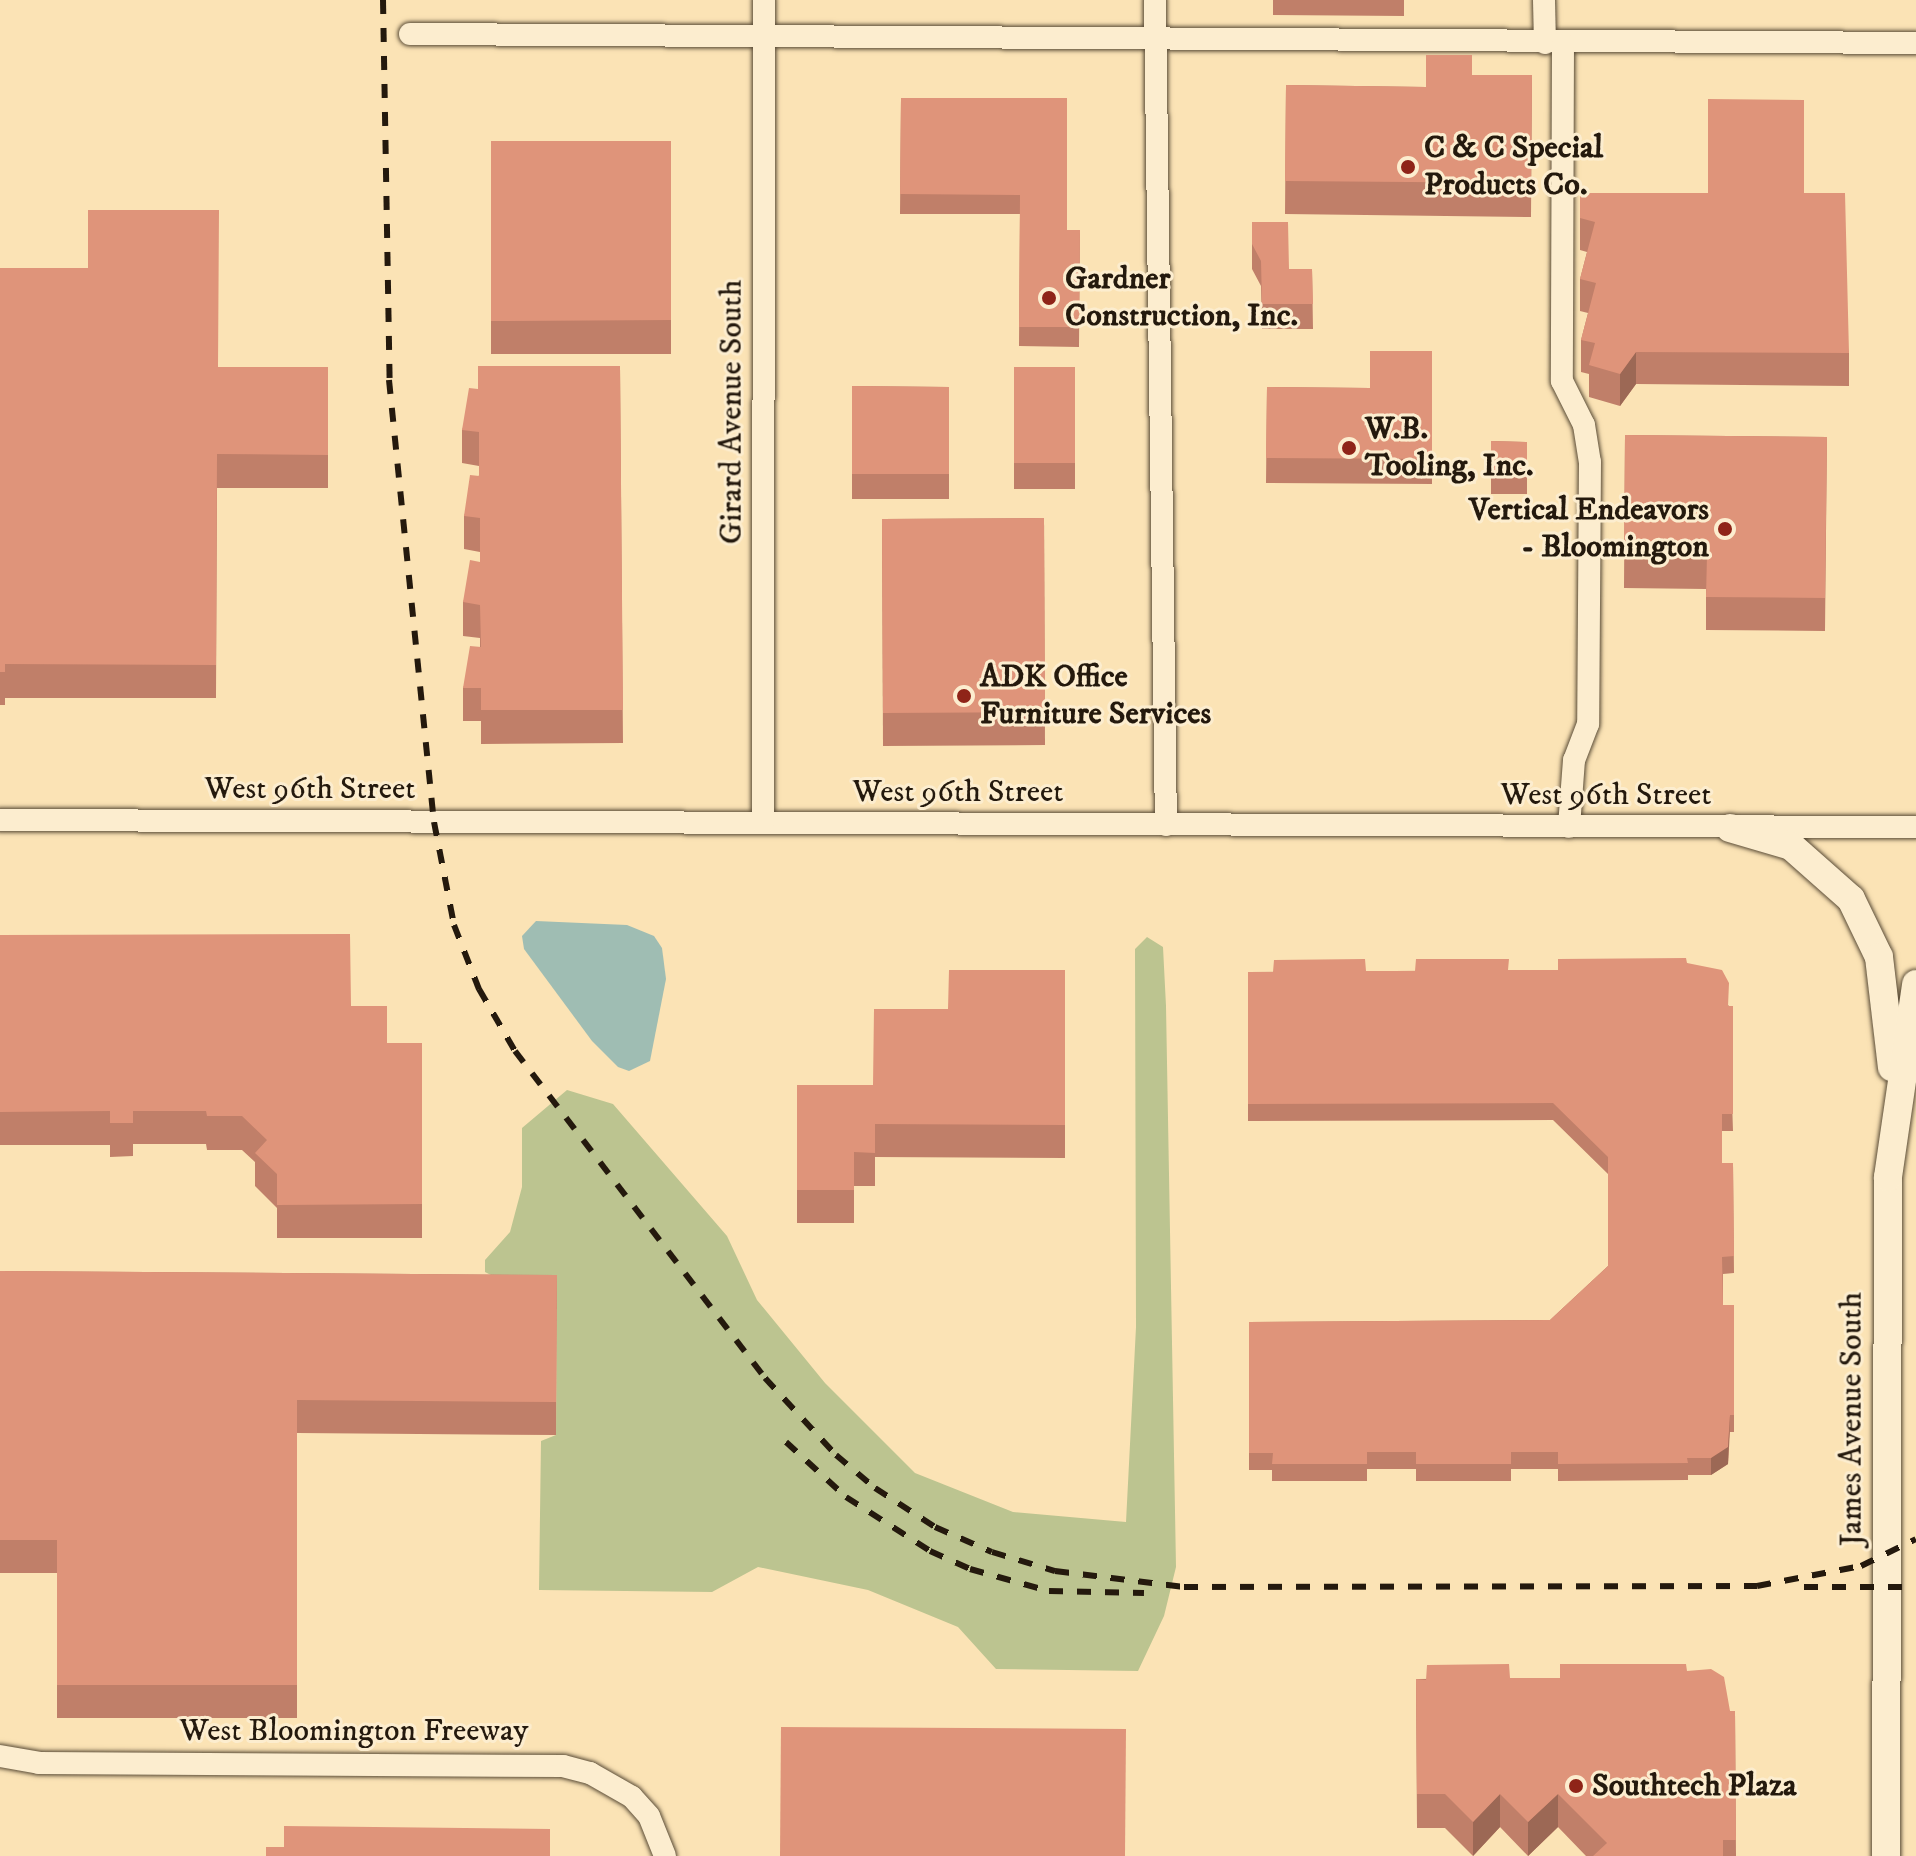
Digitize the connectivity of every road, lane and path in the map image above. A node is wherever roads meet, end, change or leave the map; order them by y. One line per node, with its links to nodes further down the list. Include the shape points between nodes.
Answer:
1 (764, 0): 5 (street, Girard Avenue South)
2 (1155, 0): 6 (street)
3 (1544, 0): 7 (street)
4 (410, 34): 5 (street)
5 (764, 37): 6 (street); 10 (street, Girard Avenue South)
6 (1155, 40): 7 (street); 11 (street)
7 (1554, 43): 8 (street); 12 (street, via 1562,381 1584,425 1590,462 1588,724 1574,760)
8 (1916, 43)
9 (0, 820): 10 (street, West 96th Street)
10 (763, 823): 11 (street, West 96th Street)
11 (1166, 825): 12 (street, West 96th Street)
12 (1569, 827): 14 (street, West 96th Street)
13 (1916, 827): 14 (street, West 96th Street)
14 (1730, 828): 16 (street, via 1791,846 1851,899 1879,957)
15 (1916, 984): 16 (street, James Avenue South)
16 (1895, 1100): 19 (street, James Avenue South, via 1886,1226)
17 (0, 1756): 18 (street, West Bloomington Freeway, via 39,1763 563,1766 590,1773 632,1797 649,1816)
18 (665, 1856)
19 (1886, 1856)

